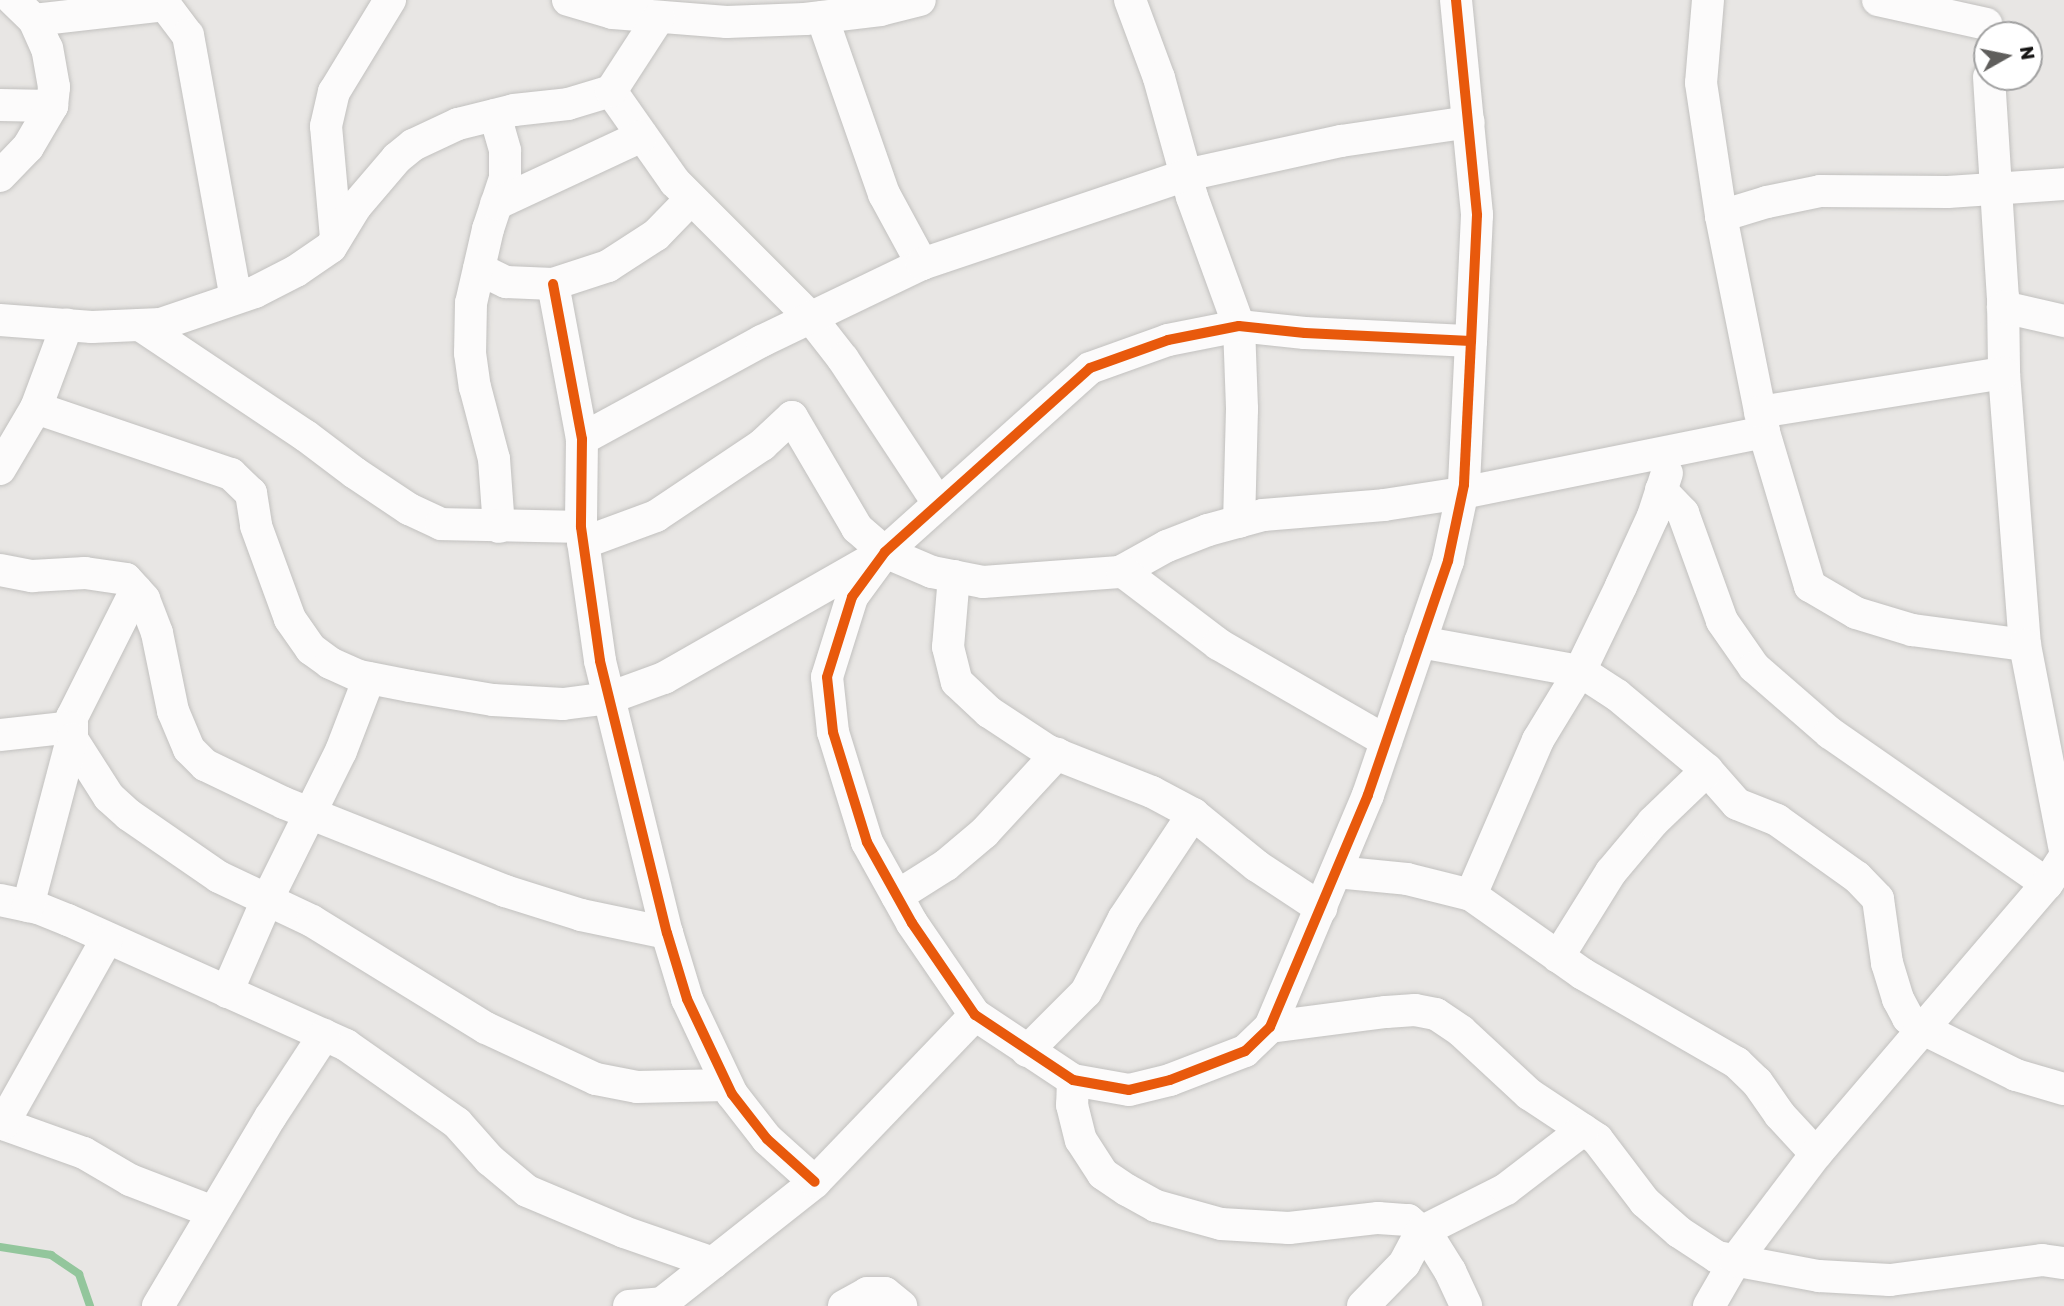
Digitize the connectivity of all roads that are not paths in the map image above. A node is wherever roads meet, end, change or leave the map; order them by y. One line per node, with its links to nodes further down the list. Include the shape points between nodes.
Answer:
1 (390, 0): 26 (street, via 334,92 326,126)
2 (568, 0): 9 (street, via 613,13)
3 (1130, 0): 19 (street, via 1159,78)
4 (1457, 0): 17 (street)
5 (1708, 0): 25 (street, via 1701,83)
6 (1878, 0): 11 (street)
7 (907, 2): 10 (street)
8 (24, 10): 15 (street, via 47,49 54,87); 30 (street, via 165,5 188,35)
9 (659, 17): 10 (street, via 727,22); 12 (street)
10 (822, 18): 27 (street, via 884,194)
11 (1986, 20)
12 (611, 91): 16 (street, via 568,104); 18 (street)
13 (1990, 91): 22 (street)
14 (0, 105): 15 (street)
15 (52, 106): 20 (street, via 29,147)
16 (495, 115): 24 (street, via 505,151 505,178); 26 (street, via 458,124 413,145 356,206)
17 (1469, 122): 19 (street, via 1341,141); 38 (street, via 1477,215)
18 (642, 136): 23 (street); 24 (street)
19 (1186, 175): 27 (street); 37 (street)
20 (0, 176)
21 (2064, 184): 22 (street)
22 (1996, 189): 25 (street, via 1820,191); 31 (street)
23 (691, 199): 29 (street, via 656,235 608,266); 32 (street)
24 (496, 204): 28 (street)
25 (1721, 216): 41 (street)
26 (336, 238): 30 (street, via 331,247 296,271)
27 (922, 264): 32 (street)
28 (479, 269): 29 (street, via 506,282); 49 (street, via 471,303 470,353 494,459)
29 (553, 284): 42 (street)
30 (236, 298): 36 (street, via 161,324)
31 (2003, 307): 34 (street); 39 (street)
32 (811, 318): 42 (street); 47 (street, via 844,359)
33 (0, 320): 35 (street)
34 (2064, 321)
35 (67, 325): 36 (street); 40 (street)
36 (140, 325): 49 (street, via 409,509 441,524)
37 (1239, 326): 38 (street); 47 (street, via 1168,340 1090,368); 48 (street)
38 (1471, 341): 46 (street)
39 (2004, 373): 41 (street); 57 (street)
40 (36, 408): 44 (street); 59 (street, via 231,474 251,493 256,526 290,619 311,649 330,663)
41 (1762, 422): 43 (street); 57 (street, via 1810,586 1856,613 1912,630)
42 (582, 439): 50 (street)
43 (1673, 452): 45 (street); 46 (street)
44 (0, 469)
45 (1661, 490): 58 (street); 71 (street, via 1682,513 1722,621 1754,667 1830,733)
46 (1462, 493): 48 (street, via 1263,515); 56 (street, via 1448,561)
47 (937, 503): 51 (street)
48 (1239, 522): 53 (street, via 1167,546)
49 (499, 527): 50 (street)
50 (582, 535): 51 (street, via 656,516 762,445 792,417 857,528); 60 (street)
51 (885, 552): 54 (street); 60 (street, via 664,678); 73 (street, via 852,597 827,677 833,732 867,842)
52 (0, 570): 55 (street, via 32,576 85,573 126,579)
53 (1122, 571): 54 (street, via 983,582); 63 (street, via 1218,644)
54 (954, 576): 64 (street, via 948,647 957,682 989,712)
55 (136, 590): 61 (street, via 72,717); 66 (street, via 158,634 173,711 189,749 205,765)
56 (1420, 642): 58 (street); 63 (street)
57 (2025, 645): 68 (street)
58 (1580, 671): 65 (street, via 1617,695); 72 (street, via 1538,740)
59 (369, 678): 60 (street, via 493,700 563,704); 66 (street, via 341,751)
60 (608, 698): 77 (street)
61 (72, 733): 62 (street); 74 (street, via 109,797 219,877); 75 (street)
62 (0, 735)
63 (1386, 741): 70 (street)
64 (1057, 754): 67 (street, via 1152,792); 73 (street, via 985,833)
65 (1707, 770): 79 (street, via 1653,822 1611,872); 83 (street, via 1737,804 1777,820 1857,877 1878,899 1886,963 1898,999 1908,1018)
66 (310, 813): 74 (street); 77 (street, via 505,891 581,915)
67 (1193, 814): 76 (street, via 1257,866); 85 (street, via 1124,918 1086,992)
68 (2064, 846)
69 (2064, 858): 71 (street)
70 (1336, 872): 72 (street, via 1407,878); 76 (street)
71 (2047, 884): 83 (street)
72 (1471, 895): 79 (street)
73 (897, 896): 81 (street)
74 (267, 900): 80 (street); 87 (street, via 312,921 486,1028 596,1079 637,1087)
75 (14, 903): 78 (street)
76 (1321, 908): 82 (street)
77 (667, 933): 87 (street, via 687,999)
78 (107, 939): 80 (street); 89 (street)
79 (1558, 957): 91 (street, via 1737,1063)
80 (227, 992): 84 (street)
81 (975, 1015): 85 (street); 92 (street)
82 (1270, 1027): 86 (street, via 1245,1051 1170,1080 1129,1090); 90 (street, via 1386,1012 1436,1014 1529,1094)
83 (1923, 1029): 88 (street, via 2016,1075); 91 (street)
84 (324, 1035): 93 (street); 96 (street, via 346,1045 457,1123 490,1160 527,1191)
85 (1027, 1051): 86 (street)
86 (1073, 1080): 94 (street, via 1072,1105 1081,1140 1103,1174 1156,1206 1221,1224 1289,1228 1378,1218 1408,1220)
87 (727, 1084): 92 (street, via 767,1139)
88 (2064, 1089)
89 (2, 1124): 93 (street, via 84,1153 130,1180)
90 (1583, 1130): 94 (street, via 1506,1189); 95 (street, via 1597,1139 1645,1202 1679,1232 1717,1257)
91 (1816, 1154): 95 (street)
92 (815, 1182): 96 (street)
93 (212, 1212): 100 (street)
94 (1421, 1231): 103 (street, via 1404,1264); 104 (street, via 1451,1271)
95 (1735, 1261): 97 (street, via 1819,1276 1890,1280 2042,1260); 105 (street)
96 (713, 1263): 98 (street)
97 (2064, 1264)
98 (664, 1304): 101 (street)
99 (896, 1304): 102 (street, via 885,1293 867,1293)
100 (158, 1306)
101 (629, 1306)
102 (844, 1306)
103 (1363, 1306)
104 (1466, 1306)
105 (1709, 1306)

